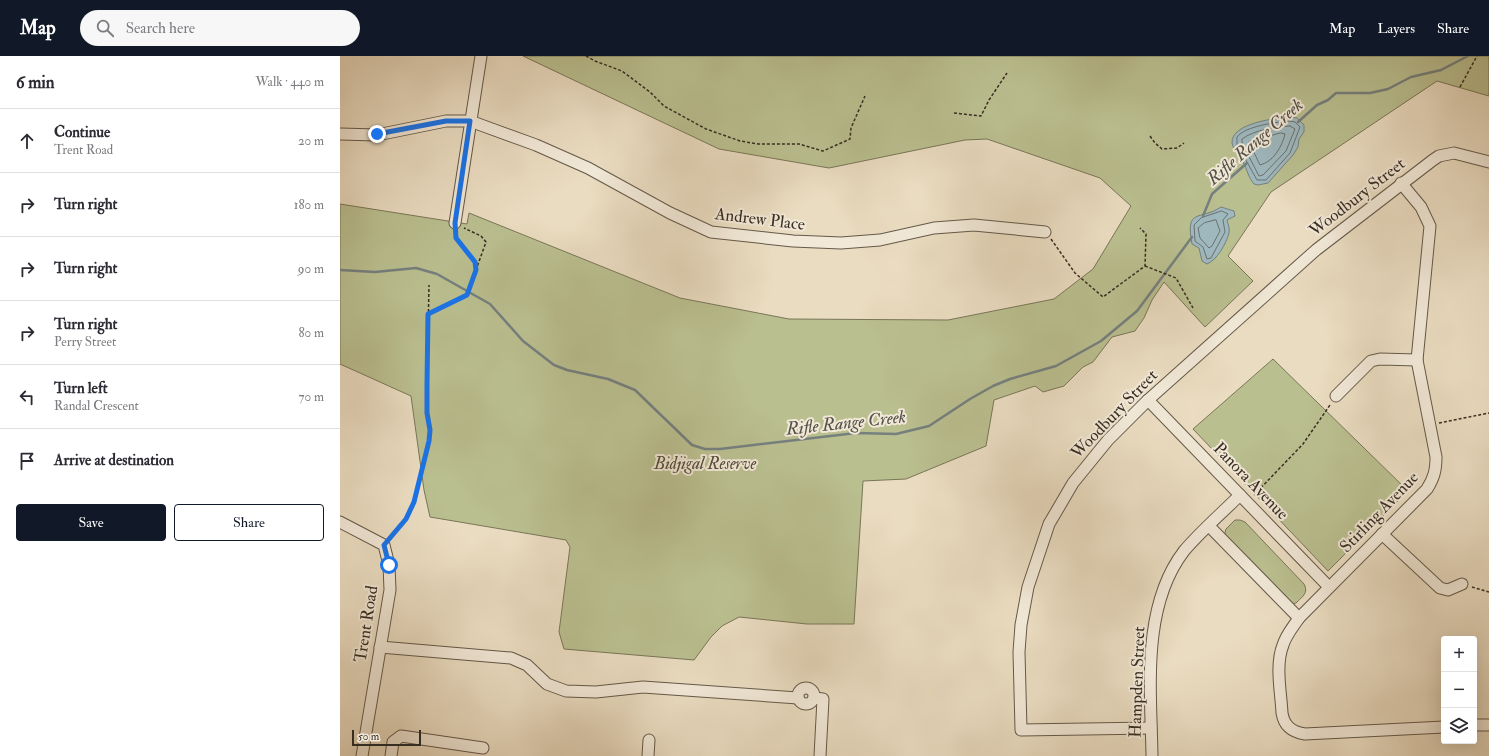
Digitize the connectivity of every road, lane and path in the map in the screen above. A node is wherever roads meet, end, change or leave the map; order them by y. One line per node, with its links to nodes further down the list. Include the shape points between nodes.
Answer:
1 (481, 56): 8 (street)
2 (586, 56): 6 (path, via 622,71 664,106 706,129 740,141 758,144 799,144 823,151 850,139 851,128)
3 (1477, 56): 5 (path)
4 (1007, 73): 7 (path, via 981,116)
5 (1460, 87)
6 (865, 96)
7 (954, 113)
8 (470, 121): 9 (street, Andrew Place, via 446,121 377,134); 14 (street); 16 (street, Andrew Place, via 536,145 588,168 670,213 711,232 793,241 841,243 880,240 934,228 974,225)
9 (340, 134)
10 (1150, 136): 11 (path, via 1162,149 1177,148)
11 (1184, 143)
12 (1489, 162): 13 (street, Woodbury Street, via 1463,155 1446,154)
13 (1401, 183): 22 (street, Stirling Avenue, via 1421,208 1430,232); 24 (street, Woodbury Street, via 1316,250)
14 (455, 223): 18 (path, via 456,238 472,258); 18 (path, via 486,242)
15 (1140, 228): 17 (path, via 1146,234)
16 (1045, 232): 17 (path, via 1075,273 1102,297)
17 (1145, 266): 20 (path, via 1176,278)
18 (476, 270): 21 (path, via 467,295)
19 (429, 285): 21 (path)
20 (1193, 308)
21 (428, 314): 31 (path, via 429,441 414,502 406,519)
22 (1417, 360): 23 (street, via 1371,361); 26 (street, Stirling Avenue)
23 (1336, 396): 27 (path, via 1303,444)
24 (1148, 400): 27 (street, Panora Avenue); 40 (street, Woodbury Street, via 1108,440 1073,483 1050,524 1028,586 1019,652 1021,730)
25 (1489, 413): 26 (path)
26 (1429, 424): 30 (street, Stirling Avenue, via 1436,457 1434,478 1427,489)
27 (1244, 498): 29 (street, Hampden Street); 33 (street, Panora Avenue)
28 (340, 522): 31 (street)
29 (1209, 526): 35 (street); 40 (street, Hampden Street, via 1183,552 1160,602 1152,638)
30 (1382, 534): 32 (street, via 1440,588 1448,590); 33 (street, Stirling Avenue)
31 (384, 545): 36 (street, Trent Road, via 390,583)
32 (1462, 584): 34 (path)
33 (1329, 587): 35 (street, Stirling Avenue)
34 (1489, 592)
35 (1299, 618): 39 (street, Stirling Avenue, via 1280,652 1282,713 1286,732 1305,734)
36 (380, 647): 43 (street, Trent Road); 46 (street, via 511,658 527,665 546,684 566,691 596,692 643,687 798,698 805,704 810,704 814,698 823,699)
37 (1489, 725): 38 (street)
38 (1477, 726)
39 (1441, 727)
40 (1151, 728): 47 (street, Hampden Street)
41 (649, 740): 45 (street)
42 (483, 748): 44 (street, via 400,736 393,742)
43 (362, 756)
44 (391, 756)
45 (648, 756)
46 (820, 756)
47 (1152, 756)

